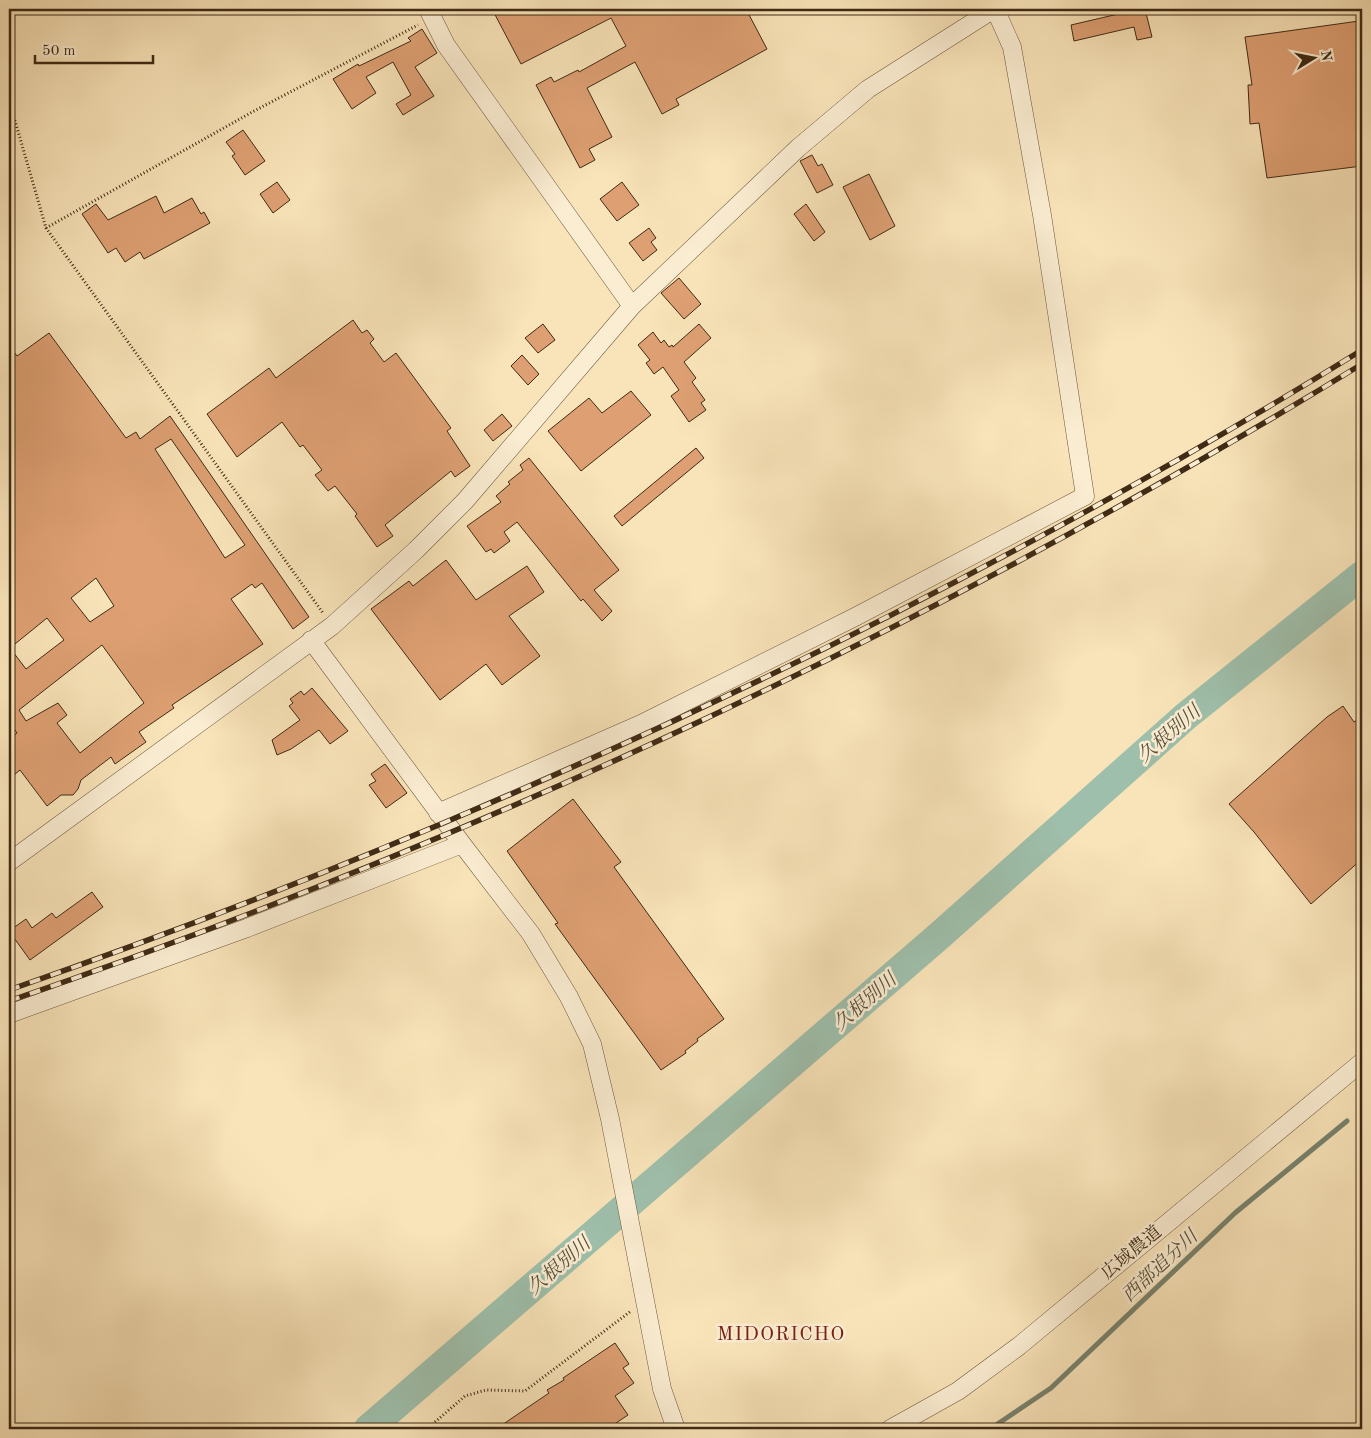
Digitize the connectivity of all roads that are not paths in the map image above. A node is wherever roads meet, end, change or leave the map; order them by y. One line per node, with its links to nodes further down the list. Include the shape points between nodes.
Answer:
1 (994, 9): 3 (street, via 909,61 860,96 798,148); 5 (street, via 1012,47 1042,215 1085,496 855,618 650,720)
2 (430, 13): 3 (street, via 446,45)
3 (632, 306): 4 (street, via 465,501 332,626)
4 (311, 640): 5 (street); 7 (street)
5 (438, 813): 6 (street)
6 (462, 844): 8 (street, via 247,928); 10 (street, via 531,934 569,997 592,1044 615,1141 662,1389)
7 (9, 862)
8 (9, 1014)
9 (1362, 1062): 11 (street, 広域農道, via 1019,1346 958,1391)
10 (676, 1429)
11 (890, 1429)

